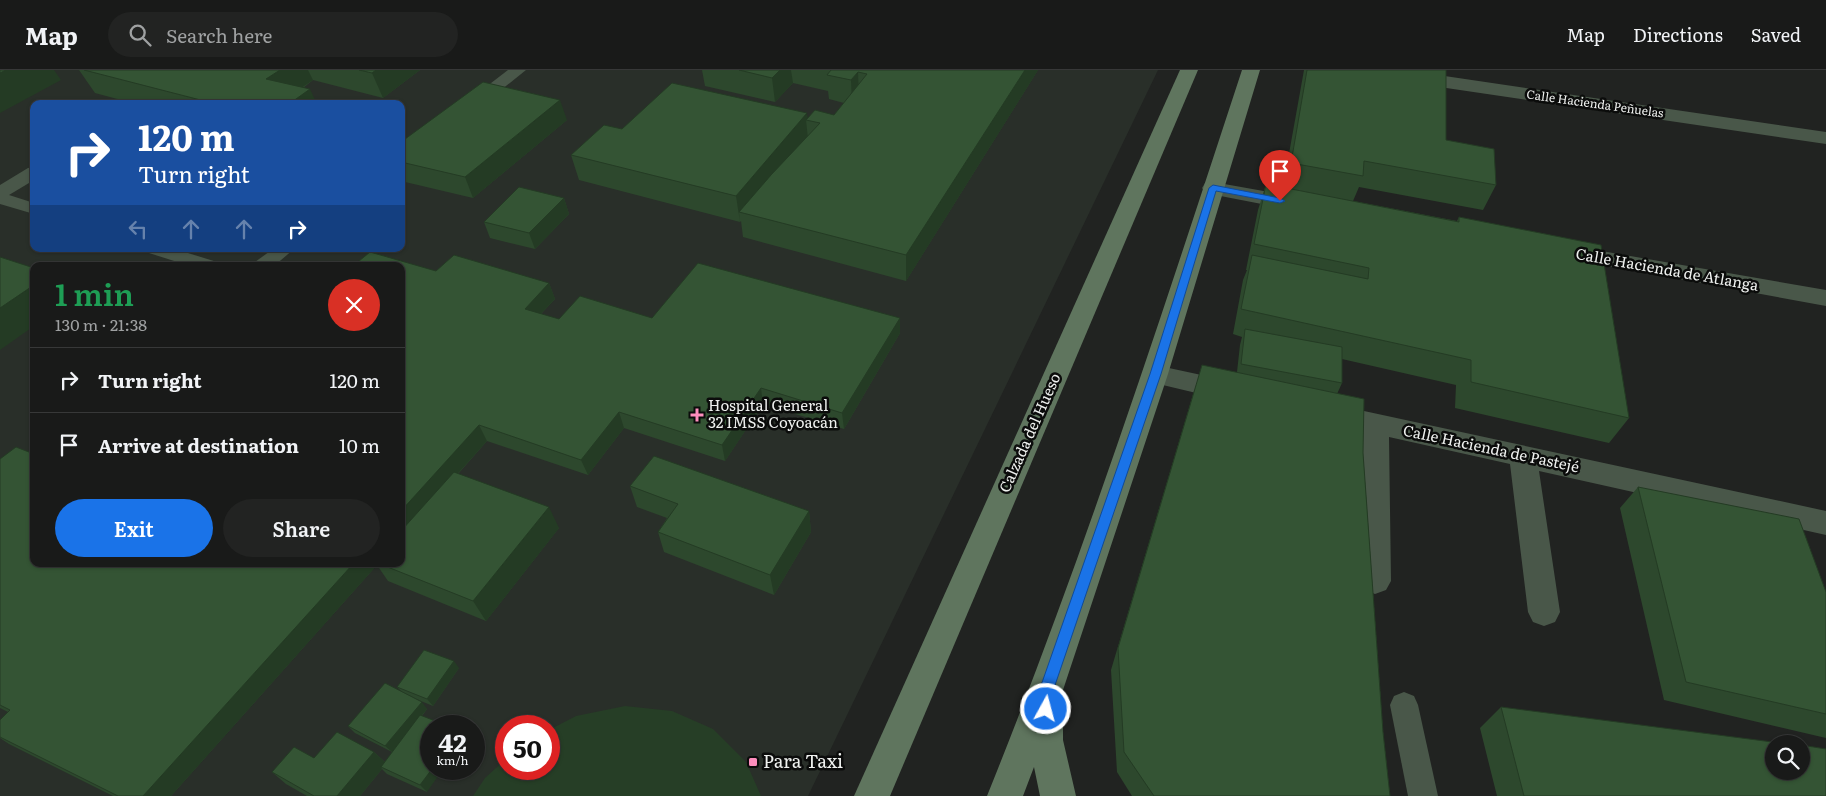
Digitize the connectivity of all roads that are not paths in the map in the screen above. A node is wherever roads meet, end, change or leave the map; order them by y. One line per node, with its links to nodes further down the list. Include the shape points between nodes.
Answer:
1 (518, 70): 5 (lane)
2 (1189, 70): 29 (main road, Calzada del Hueso)
3 (1252, 70): 8 (main road)
4 (1365, 70): 6 (street, Calle Hacienda Peñuelas)
5 (464, 112)
6 (1826, 138)
7 (30, 174): 9 (lane)
8 (1213, 188): 12 (street); 19 (main road)
9 (0, 193)
10 (0, 198): 11 (lane)
11 (30, 208)
12 (1320, 208)
13 (1544, 248): 18 (street, Calle Hacienda de Atlanga)
14 (166, 252): 16 (lane)
15 (281, 252): 17 (lane)
16 (197, 262)
17 (267, 262)
18 (1826, 298)
19 (1156, 374): 20 (street); 27 (main road)
20 (1258, 398)
21 (1307, 408): 22 (street, Calle Hacienda de Pastejé)
22 (1375, 424): 23 (street, Calle Hacienda de Pastejé); 25 (street)
23 (1523, 456): 24 (street, Calle Hacienda de Pastejé); 26 (street)
24 (1826, 523)
25 (1375, 581)
26 (1544, 612)
27 (1045, 694): 30 (main road); 31 (main road, via 1046,740)
28 (1404, 704): 32 (lane)
29 (872, 796)
30 (1004, 796)
31 (1058, 796)
32 (1423, 796)

